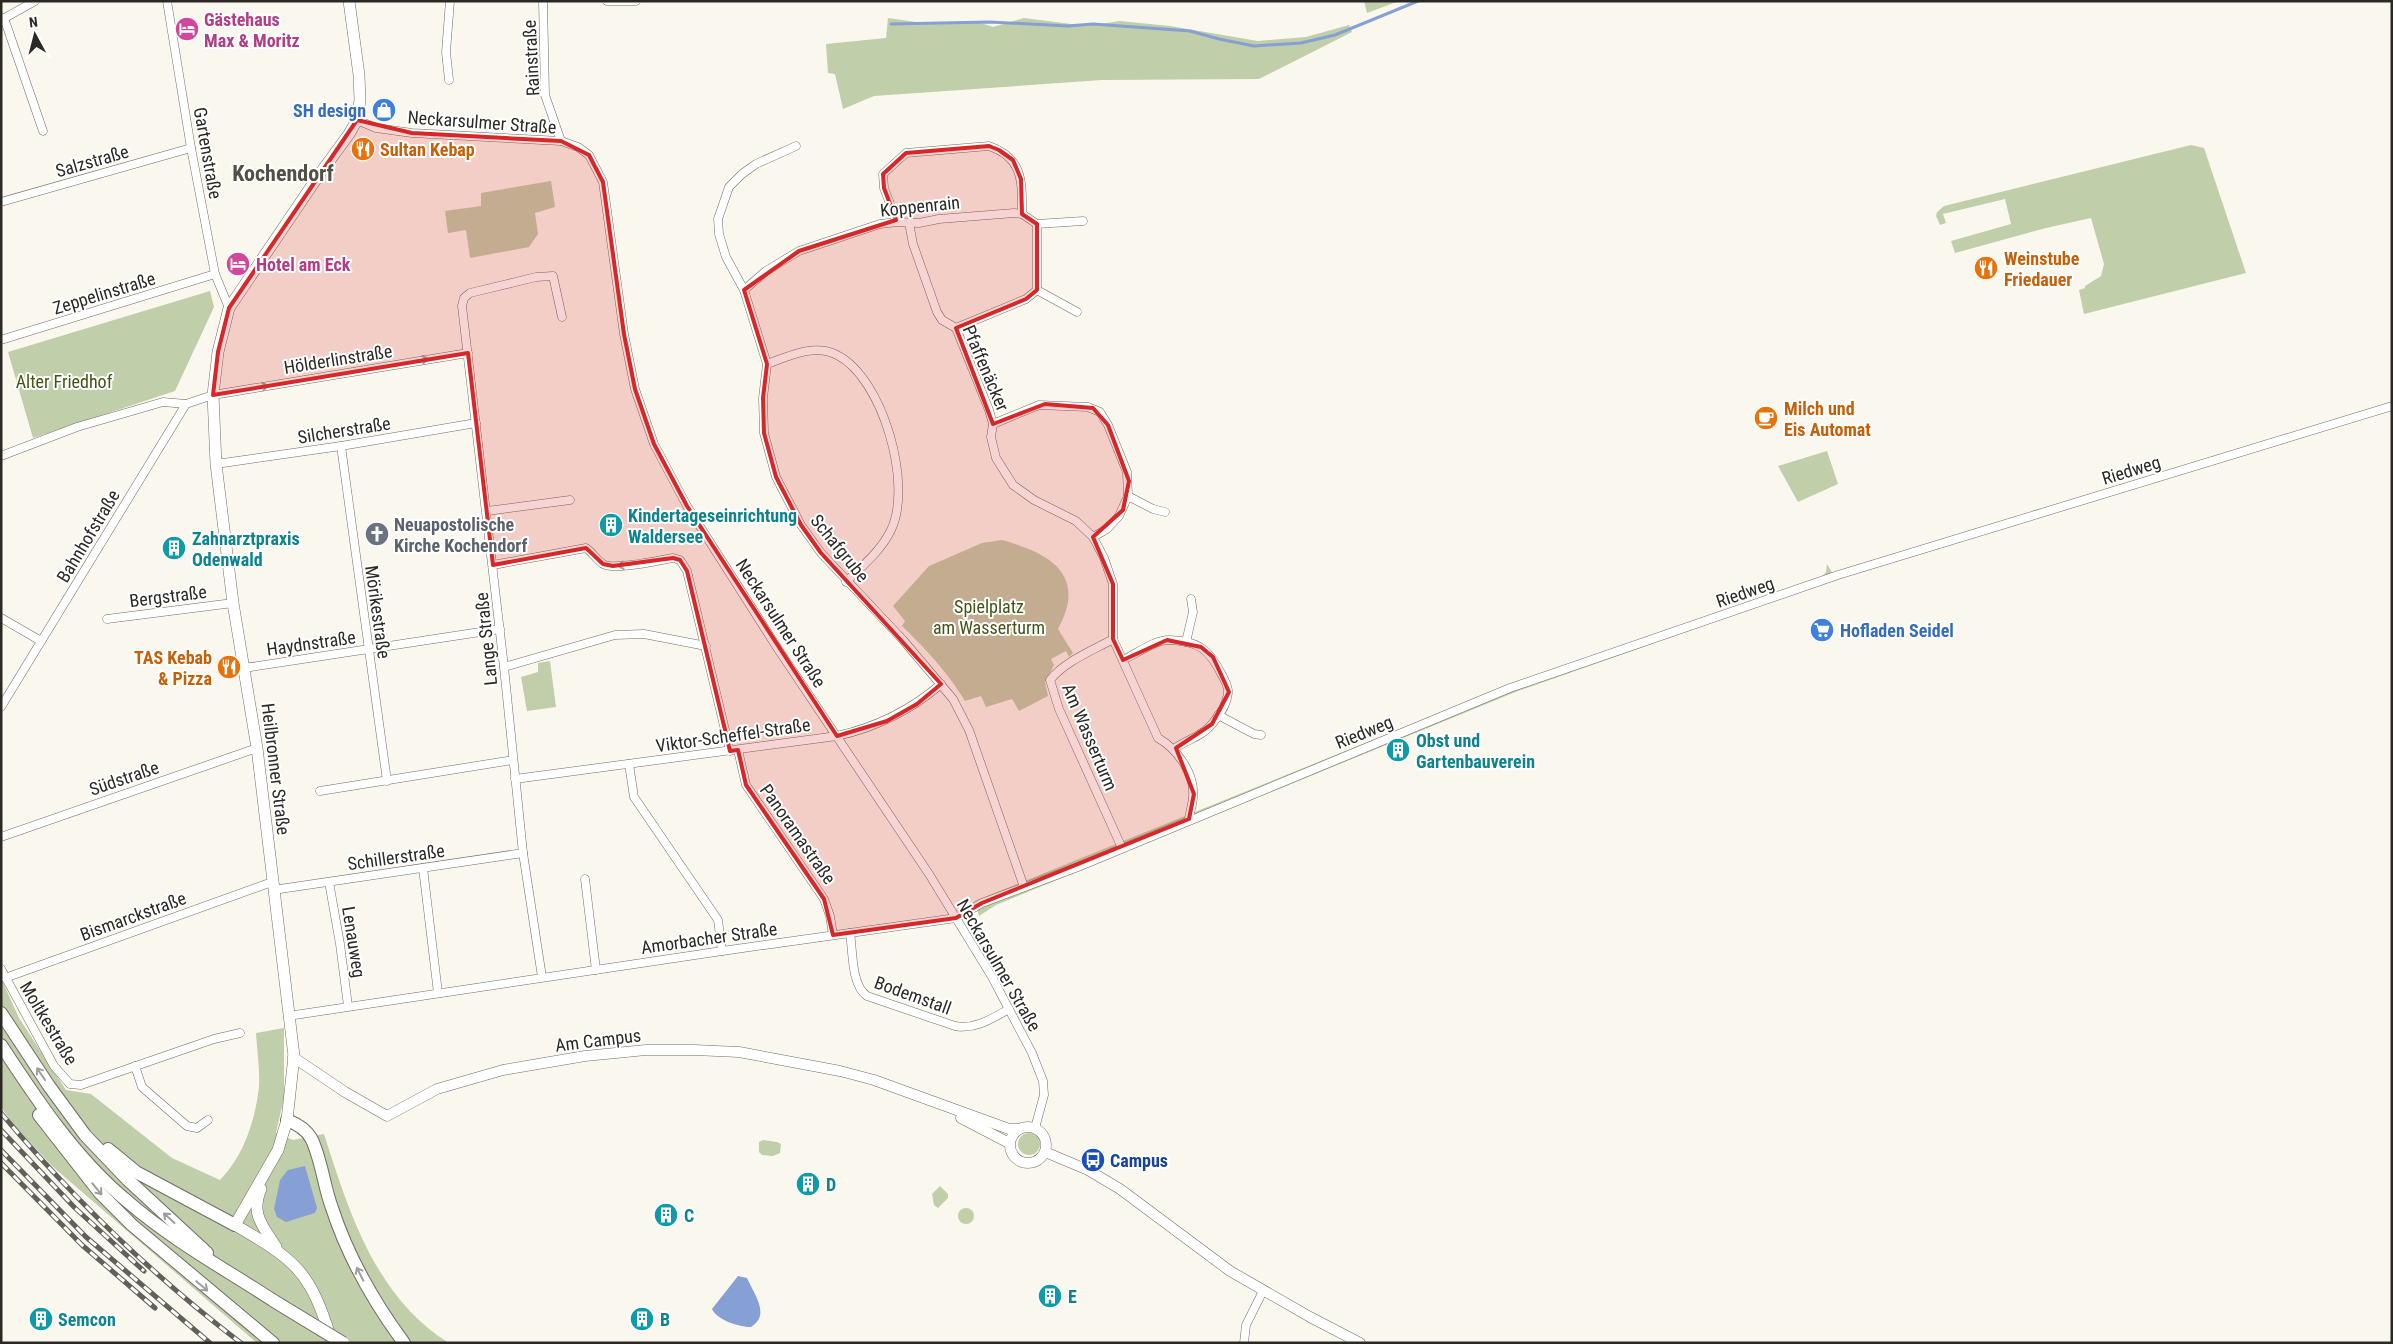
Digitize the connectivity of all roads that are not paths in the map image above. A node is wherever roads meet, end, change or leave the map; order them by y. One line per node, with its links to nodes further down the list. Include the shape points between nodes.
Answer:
1 (35, 1): 8 (street)
2 (167, 1): 14 (street, Gartenstraße)
3 (349, 1): 10 (main road, via 359,75)
4 (450, 1): 9 (street, via 446,52)
5 (543, 1): 12 (street, Rainstraße, via 545,95)
6 (607, 1): 7 (street)
7 (636, 1)
8 (3, 19): 11 (street)
9 (449, 80)
10 (357, 120): 12 (street, Neckarsulmer Straße, via 376,128 412,133); 24 (main road, Heilbronner Straße)
11 (43, 131)
12 (561, 141): 63 (street, Neckarsulmer Straße, via 589,155 603,182 624,334 635,389 654,444 687,506)
13 (796, 146): 22 (street, Schafgrube, via 742,174 729,187 722,205 718,219 719,234 726,257)
14 (191, 148): 15 (street, Salzstraße); 21 (street, Gartenstraße)
15 (1, 202)
16 (1022, 214): 18 (street, via 1021,179 1013,160 989,146 906,153 895,160 884,174 884,188); 19 (street, Koppenrain, via 1014,212); 20 (street)
17 (1083, 221): 20 (street)
18 (896, 222): 19 (street, Koppenrain); 22 (street, Koppenrain, via 880,224 799,251 766,271)
19 (909, 222): 27 (street, Pfaffenäcker, via 913,244 937,312 942,320)
20 (1037, 224): 23 (street)
21 (215, 274): 24 (street, Gartenstraße); 28 (street, Zeppelinstraße)
22 (744, 290): 30 (street, Schafgrube)
23 (1037, 290): 25 (street); 27 (street, via 1026,299)
24 (230, 308): 31 (main road, Heilbronner Straße, via 218,352)
25 (1077, 312)
26 (562, 318): 29 (street, Lange Straße, via 553,276 470,293 462,306)
27 (956, 328): 35 (street, Pfaffenäcker)
28 (1, 340)
29 (468, 353): 31 (street, Hölderlinstraße, one-way to 29); 34 (street, Lange Straße)
30 (768, 364): 45 (street, Schafgrube, via 762,398 764,433 776,477 801,525); 45 (street, via 803,352 819,350 837,354 857,368 889,433 899,487 898,507 891,531)
31 (213, 395): 32 (street); 38 (main road, Heilbronner Straße)
32 (186, 404): 37 (street, via 163,402 77,427); 52 (street, Bahnhofstraße)
33 (2392, 406): 72 (street, Riedweg, via 1829,578 1510,688)
34 (476, 423): 36 (street, Silcherstraße); 41 (street, Lange Straße)
35 (993, 424): 39 (street, via 1039,404 1096,409 1108,425 1127,472); 43 (street, Pfaffenäcker, via 991,437 996,458 1013,484 1034,500 1076,521)
36 (341, 446): 38 (street, Silcherstraße); 55 (street, Mörikestraße)
37 (1, 456)
38 (216, 464): 47 (main road, Heilbronner Straße)
39 (1128, 496): 42 (street); 43 (street, via 1119,516 1107,529)
40 (570, 500): 41 (street)
41 (487, 512): 44 (street, Lange Straße)
42 (1165, 512)
43 (1093, 537): 51 (street, Pfaffenäcker, via 1113,584)
44 (493, 565): 50 (street, Lange Straße); 54 (street, Panoramastraße, one-way to 44, via 687,571 680,560 673,558 613,566 603,564 586,548)
45 (846, 582): 59 (street, Schafgrube)
46 (1191, 599): 53 (street, via 1193,612)
47 (233, 603): 49 (street, Bergstraße); 58 (main road, Heilbronner Straße)
48 (1, 618): 52 (street)
49 (107, 619)
50 (500, 630): 55 (street, Haydnstraße); 57 (street, Lange Straße)
51 (1112, 639): 56 (street, Pfaffenäcker); 74 (street, Am Wasserturm, via 1070,662 1050,680 1059,709)
52 (41, 641): 60 (street, Bahnhofstraße)
53 (1186, 642): 56 (street, via 1167,640); 61 (street, via 1209,652 1227,684 1226,703)
54 (706, 646): 57 (street, via 632,633); 66 (street, Panoramastraße)
55 (368, 651): 58 (street, Haydnstraße); 70 (street, Mörikestraße)
56 (1123, 660): 65 (street, Pfaffenäcker, via 1158,738)
57 (504, 667): 67 (street, Lange Straße)
58 (244, 668): 64 (main road, Heilbronner Straße)
59 (941, 684): 63 (street, Viktor-Scheffel-Straße, via 917,704 887,721); 80 (street, Schafgrube, via 969,730)
60 (1, 707)
61 (1218, 714): 62 (street); 65 (street, via 1205,731)
62 (1261, 735)
63 (837, 736): 66 (street, Viktor-Scheffel-Straße); 81 (street, Neckarsulmer Straße)
64 (257, 748): 73 (street, Südstraße); 79 (main road, Heilbronner Straße)
65 (1174, 749): 72 (street, Pfaffenäcker, via 1179,754 1194,794)
66 (734, 750): 68 (street, Viktor-Scheffel-Straße); 83 (street, Panoramastraße, via 746,786 824,900)
67 (513, 760): 69 (street, Lange Straße); 70 (street)
68 (629, 764): 69 (street, Viktor-Scheffel-Straße); 84 (street, via 634,797 718,920)
69 (515, 779): 75 (street, Lange Straße)
70 (387, 781): 71 (street)
71 (320, 791)
72 (1189, 819): 74 (street, Riedweg)
73 (1, 837)
74 (1122, 848): 80 (street, Amorbacher Straße)
75 (523, 853): 76 (street, Schillerstraße); 88 (street, Lange Straße)
76 (424, 868): 78 (street, Schillerstraße); 89 (street)
77 (585, 879): 86 (street)
78 (329, 882): 79 (street, Schillerstraße); 90 (street, Lenauweg)
79 (272, 886): 87 (street, Bismarckstraße); 93 (main road, Heilbronner Straße)
80 (1024, 887): 81 (street, Amorbacher Straße, via 982,903)
81 (956, 918): 82 (street, Amorbacher Straße); 91 (street, Neckarsulmer Straße)
82 (850, 934): 83 (street, Amorbacher Straße); 91 (street, Bodemstall, via 857,981 867,996 959,1027 976,1026)
83 (833, 936): 84 (street, Amorbacher Straße)
84 (722, 951): 86 (street, Amorbacher Straße)
85 (1, 969): 87 (street, Moltkestraße)
86 (596, 970): 88 (street, Amorbacher Straße)
87 (5, 978): 97 (street, Moltkestraße, via 54,1066 70,1084 81,1085)
88 (542, 978): 89 (street, Amorbacher Straße)
89 (438, 993): 90 (street, Amorbacher Straße)
90 (348, 1006): 93 (street, Amorbacher Straße)
91 (1009, 1010): 103 (street, Neckarsulmer Straße, via 1043,1081 1044,1095)
92 (1, 1013): 100 (highway, one-way to 92, via 48,1086)
93 (288, 1016): 96 (main road, Heilbronner Straße)
94 (240, 1033): 97 (street, Moltkestraße)
95 (1, 1045): 98 (highway)
96 (293, 1057): 99 (street, Am Campus, via 387,1116 437,1089 503,1070 585,1056 646,1050 724,1051 802,1062 874,1080); 102 (main road, Heilbronner Straße)
97 (135, 1066): 101 (street, via 142,1087 187,1126 197,1128)
98 (22, 1077): 110 (highway, via 82,1156 114,1190 190,1248); 112 (highway, one-way to 112, via 33,1106 100,1193 193,1278)
99 (926, 1100): 104 (street, Am Campus, via 1009,1129); 105 (street, Am Campus)
100 (70, 1113): 108 (highway, via 136,1172); 110 (highway, one-way to 100, via 127,1179 85,1135)
101 (208, 1120)
102 (287, 1120): 107 (main road, Heilbronner Straße); 115 (highway, one-way to 102, via 352,1258 331,1208 312,1140 298,1125)
103 (1035, 1128): 104 (street); 106 (street, via 1044,1136)
104 (1019, 1129): 105 (street)
105 (1010, 1143): 106 (street, via 1013,1155 1025,1162 1039,1159)
106 (1044, 1152): 111 (street, via 1088,1170 1120,1189)
107 (271, 1164): 108 (main road, Heilbronner Straße); 109 (main road, via 256,1200 257,1216)
108 (235, 1225): 109 (main road)
109 (277, 1250): 113 (main road, via 303,1274 313,1289)
110 (217, 1264): 114 (highway, bridge)
111 (1263, 1291): 116 (street, via 1246,1325); 117 (street)
112 (273, 1343)
113 (332, 1343)
114 (343, 1343)
115 (404, 1343)
116 (1244, 1343)
117 (1360, 1343)

